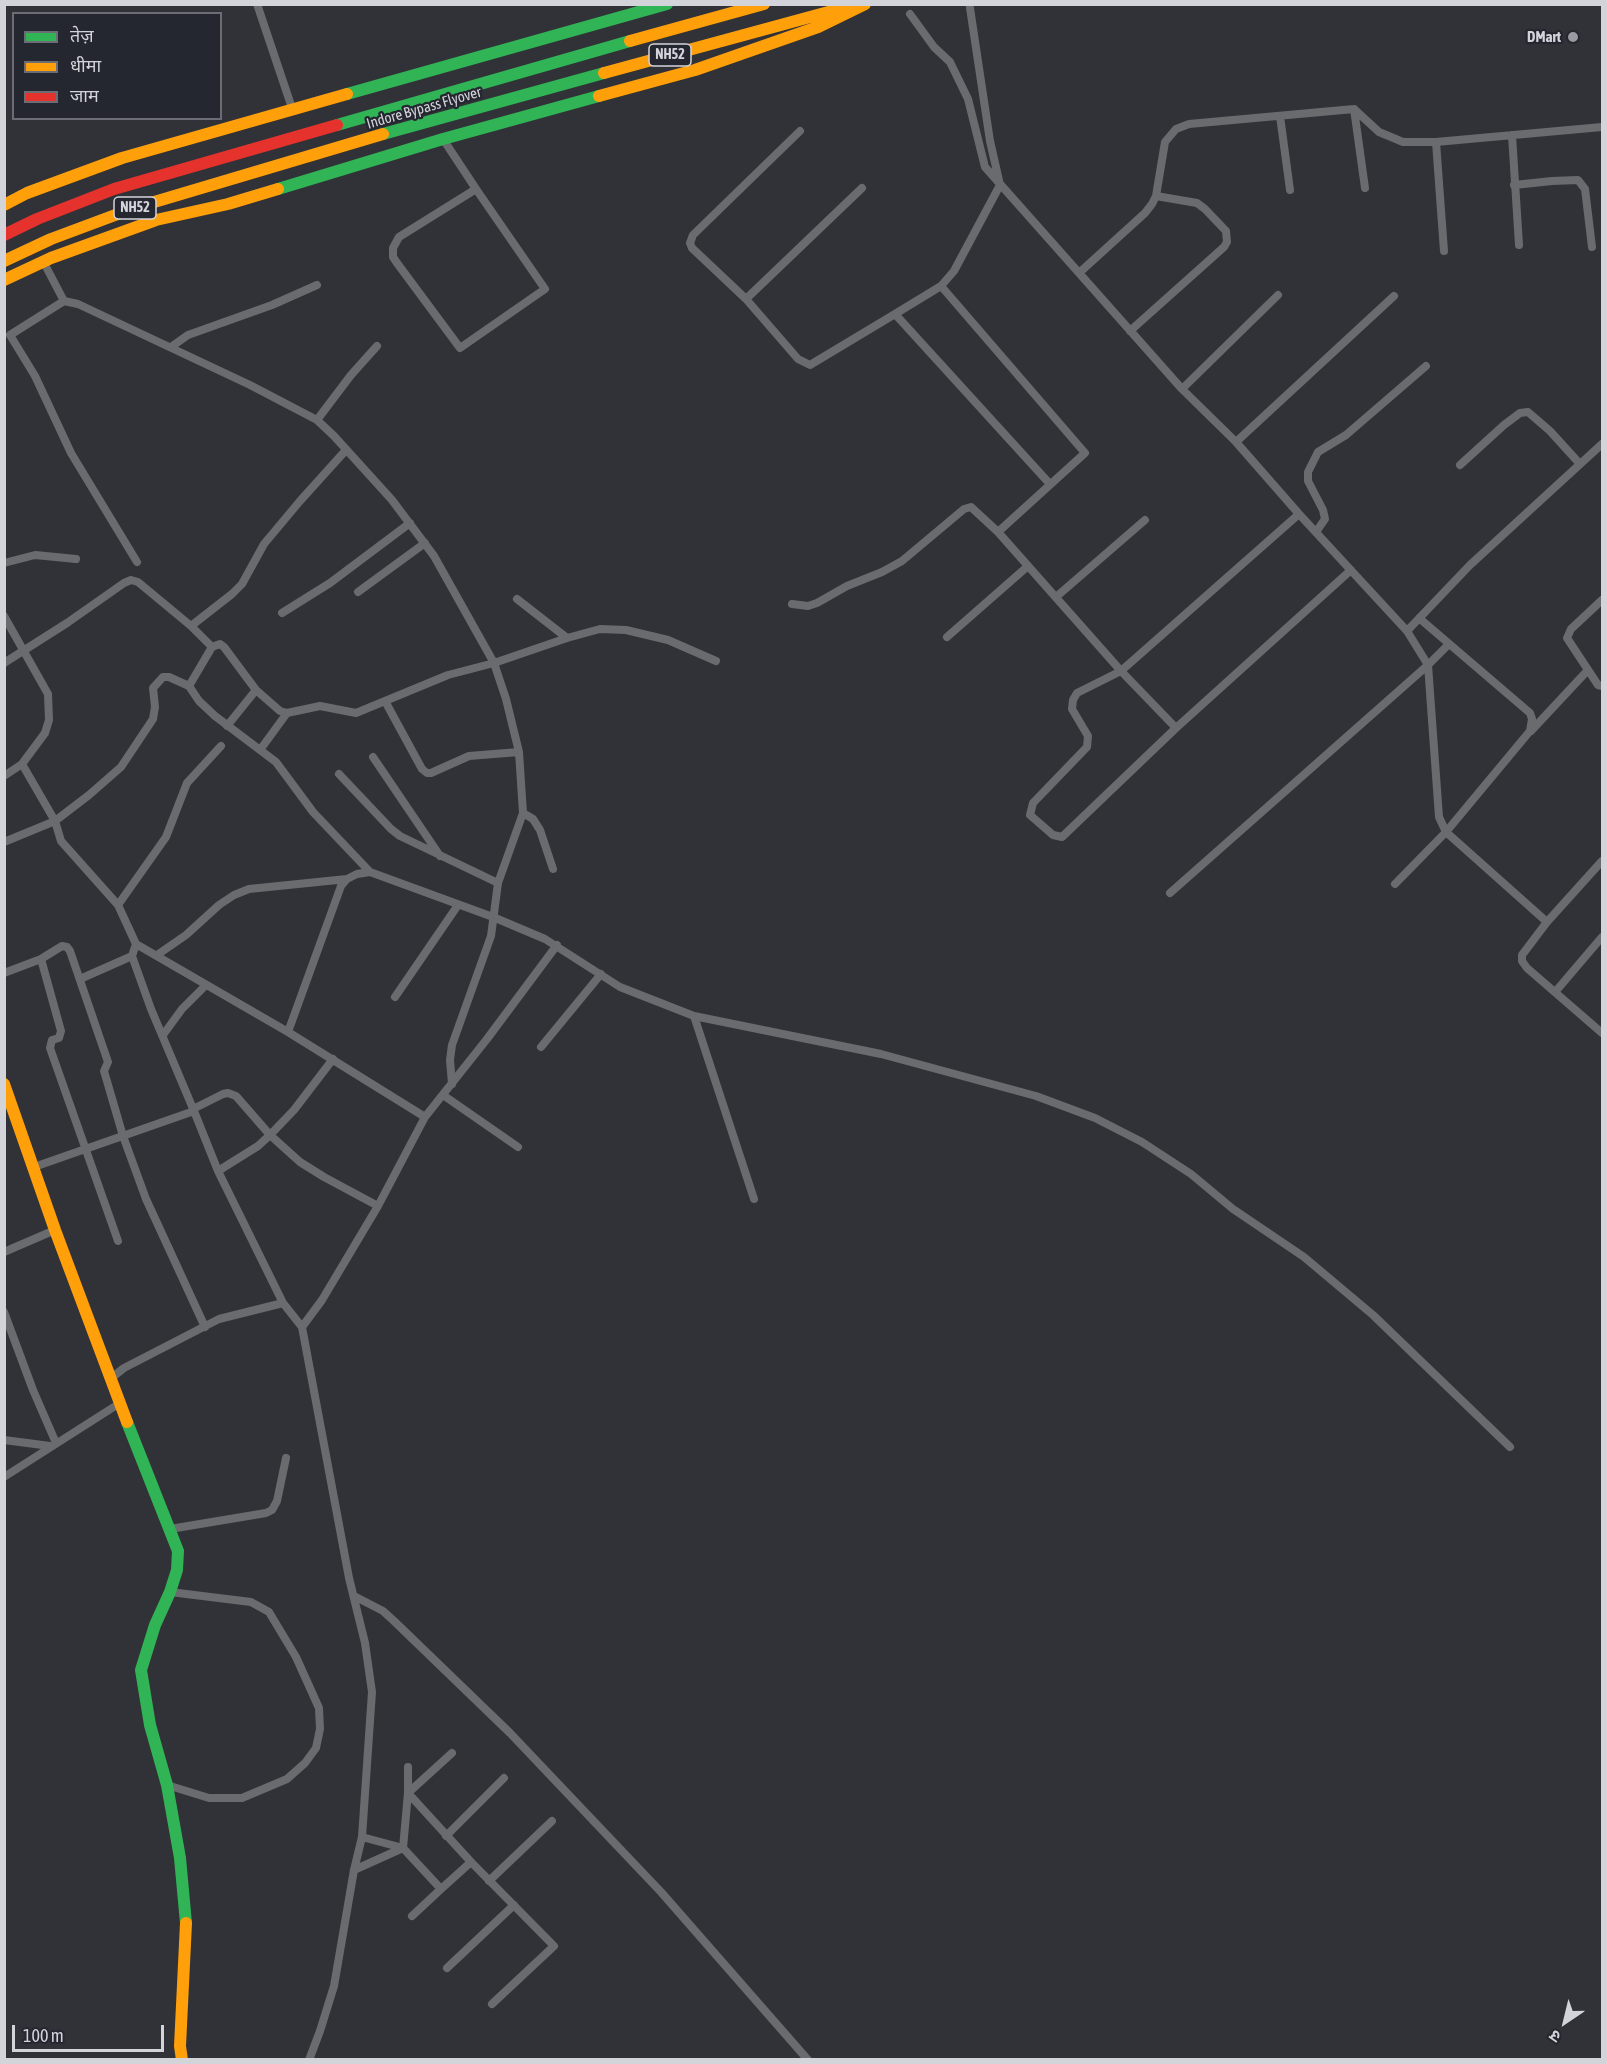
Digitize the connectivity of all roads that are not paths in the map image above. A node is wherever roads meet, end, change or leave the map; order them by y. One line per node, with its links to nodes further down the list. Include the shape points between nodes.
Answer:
1 (257, 4): 9 (street)
2 (668, 4): 9 (main road)
3 (764, 4): 24 (main road, Indore Bypass Flyover / NH52, via 114,189)
4 (858, 4): 28 (main road, Indore Bypass Flyover / NH52, via 462,112 134,208)
5 (865, 4): 14 (main road, via 818,27 695,70)
6 (970, 8): 16 (street)
7 (910, 14): 16 (street, via 950,62 968,99 985,167)
8 (1354, 109): 10 (street); 15 (street, via 1394,140); 19 (street)
9 (293, 111): 23 (main road, via 122,158)
10 (1280, 116): 21 (street); 22 (street, via 1189,124 1176,129 1165,142)
11 (1602, 128): 13 (street)
12 (800, 131): 36 (street, via 691,239 692,248)
13 (1512, 135): 15 (street); 17 (street)
14 (443, 139): 20 (street); 29 (main road, via 228,204 156,220)
15 (1436, 142): 27 (street)
16 (1000, 185): 30 (street); 33 (street, via 954,271)
17 (1514, 185): 25 (street); 26 (street, via 1578,180 1585,189)
18 (862, 188): 36 (street)
19 (1365, 188)
20 (476, 189): 20 (street, via 399,237 393,248 397,263 460,348 545,289)
21 (1290, 190)
22 (1156, 196): 30 (street, via 1145,213); 39 (street, via 1197,203 1226,231 1227,242)
23 (4, 205)
24 (4, 234)
25 (1519, 245)
26 (1592, 247)
27 (1444, 251)
28 (4, 261)
29 (43, 261): 31 (main road); 37 (street)
30 (1080, 273): 39 (street)
31 (4, 280)
32 (317, 285): 42 (street, via 272,306 188,335)
33 (941, 286): 38 (street); 51 (street, via 1084,453)
34 (1278, 295): 44 (street)
35 (1394, 296): 46 (street)
36 (746, 299): 38 (street, via 798,359 810,365)
37 (64, 301): 40 (street); 42 (street, via 86,307)
38 (895, 314): 51 (street)
39 (1130, 331): 44 (street)
40 (7, 337): 59 (street, via 34,376 71,453)
41 (377, 345): 45 (street)
42 (171, 347): 45 (street)
43 (1426, 366): 56 (street, via 1346,435 1317,452 1308,481 1325,519)
44 (1182, 389): 46 (street)
45 (317, 420): 48 (street)
46 (1236, 442): 52 (street)
47 (1602, 444): 49 (street)
48 (346, 450): 54 (street); 71 (street, via 264,544 242,584)
49 (1580, 464): 50 (street, via 1528,412 1504,425); 70 (street, via 1470,565)
50 (1460, 465)
51 (1050, 483): 55 (street)
52 (1299, 514): 56 (street); 82 (street)
53 (1145, 520): 64 (street)
54 (410, 523): 57 (street); 68 (street, via 330,583)
55 (998, 532): 61 (street); 67 (street, via 977,510 964,509 902,561 817,603)
56 (1316, 532): 62 (street)
57 (425, 543): 63 (street); 80 (street)
58 (76, 559): 60 (street, via 35,555)
59 (137, 562)
60 (4, 563)
61 (1028, 566): 64 (street); 73 (street)
62 (1351, 570): 72 (street); 90 (street)
63 (358, 592)
64 (1056, 597): 82 (street)
65 (518, 599): 74 (street)
66 (1602, 600): 83 (street, via 1570,629 1567,639)
67 (792, 604)
68 (282, 613)
69 (4, 616): 77 (street)
70 (1419, 618): 72 (street); 75 (street)
71 (191, 626): 76 (street); 77 (street, via 131,580)
72 (1407, 631): 81 (street)
73 (947, 637)
74 (567, 638): 78 (street, via 600,629 626,630 668,640); 80 (street)
75 (1449, 644): 81 (street); 91 (street, via 1530,713)
76 (212, 647): 84 (street); 86 (street, via 224,647)
77 (25, 650): 79 (street); 96 (street, via 48,694 49,720 42,738)
78 (716, 661)
79 (4, 663)
80 (494, 663): 87 (street, via 448,675); 94 (street)
81 (1428, 665): 101 (street, via 1439,817); 110 (street)
82 (1121, 670): 90 (street); 90 (street, via 1077,693 1072,709 1088,736 1087,747 1033,803 1030,815 1053,835 1062,837)
83 (1588, 670): 85 (street); 91 (street)
84 (189, 686): 89 (street, via 199,701); 100 (street, via 166,676 154,685 153,719 125,762)
85 (1602, 686)
86 (256, 690): 88 (street); 89 (street)
87 (386, 701): 88 (street, via 356,713 320,706); 94 (street, via 427,773 469,756)
88 (287, 713): 93 (street)
89 (227, 726): 93 (street)
90 (1176, 728)
91 (1530, 731): 101 (street)
92 (221, 746): 112 (street, via 188,783 166,837)
93 (260, 750): 106 (street, via 276,762 313,812)
94 (519, 752): 99 (street)
95 (373, 757): 103 (street)
96 (22, 764): 98 (street); 100 (street)
97 (339, 774): 103 (street, via 391,829)
98 (4, 776)
99 (523, 813): 105 (street, via 540,830); 108 (street)
100 (55, 821): 102 (street); 112 (street, via 61,841)
101 (1446, 832): 109 (street); 114 (street)
102 (4, 843)
103 (440, 856): 108 (street)
104 (1602, 861): 114 (street)
105 (553, 869)
106 (370, 872): 107 (street); 111 (street)
107 (348, 879): 118 (street, via 258,888 234,895); 128 (street, via 341,886)
108 (498, 883): 113 (street)
109 (1395, 884)
110 (1170, 893)
111 (458, 904): 113 (street); 126 (street)
112 (118, 905): 116 (street)
113 (493, 918): 117 (street); 134 (street, via 484,957 452,1045)
114 (1546, 922): 125 (street, via 1522,955 1522,961)
115 (1602, 938): 125 (street)
116 (136, 944): 118 (street); 119 (street)
117 (557, 945): 122 (street); 134 (street)
118 (157, 955): 124 (street)
119 (132, 956): 123 (street); 130 (street)
120 (41, 959): 121 (street); 123 (street, via 62,946 67,947); 141 (street, via 61,1031 50,1048)
121 (4, 973)
122 (601, 974): 127 (street, via 620,987); 131 (street)
123 (80, 979): 139 (street, via 108,1062 104,1071)
124 (206, 985): 128 (street); 130 (street)
125 (1556, 991): 129 (street)
126 (395, 997)
127 (694, 1016): 144 (street); 157 (street, via 881,1054 1036,1096 1095,1118 1142,1142 1304,1257 1373,1315)
128 (288, 1032): 132 (street)
129 (1602, 1033)
130 (163, 1035): 136 (street)
131 (541, 1047)
132 (333, 1059): 137 (street); 138 (street)
133 (4, 1084): 142 (main road)
134 (452, 1084): 135 (street)
135 (443, 1095): 137 (street); 140 (street)
136 (194, 1110): 138 (street, via 228,1093 236,1096); 139 (street); 143 (street)
137 (425, 1117): 145 (street)
138 (270, 1135): 143 (street); 145 (street, via 311,1169)
139 (123, 1136): 141 (street); 151 (street, via 154,1219)
140 (518, 1147)
141 (85, 1149): 142 (street); 147 (street)
142 (34, 1167): 146 (main road)
143 (218, 1171): 149 (street)
144 (754, 1199)
145 (378, 1206): 152 (street)
146 (55, 1230): 148 (street); 153 (main road)
147 (118, 1241)
148 (4, 1252)
149 (283, 1303): 151 (street, via 226,1317); 152 (street)
150 (4, 1312): 156 (street)
151 (205, 1327): 153 (street)
152 (302, 1327): 162 (street)
153 (110, 1379): 154 (main road)
154 (120, 1403): 156 (street); 160 (main road)
155 (4, 1440): 156 (street)
156 (53, 1444): 159 (street)
157 (1510, 1447)
158 (286, 1458): 160 (street, via 272,1510)
159 (4, 1476)
160 (170, 1529): 161 (main road, via 178,1551)
161 (170, 1592): 166 (main road, via 141,1670 150,1725); 166 (street, via 251,1602 269,1612 296,1657 319,1708 321,1729 316,1748 288,1779 243,1798 209,1798)
162 (354, 1596): 170 (street, via 372,1692); 182 (street, via 394,1621 526,1750 661,1892)
163 (452, 1753): 167 (street)
164 (408, 1767): 167 (street)
165 (504, 1778): 169 (street)
166 (167, 1785): 180 (main road, via 186,1916)
167 (408, 1793): 169 (street); 171 (street)
168 (552, 1821): 174 (street)
169 (446, 1836): 172 (street)
170 (362, 1837): 171 (street); 173 (street)
171 (403, 1848): 173 (street); 175 (street)
172 (471, 1862): 174 (street); 175 (street)
173 (354, 1870): 181 (street, via 334,1986)
174 (489, 1881): 176 (street)
175 (441, 1889): 177 (street)
176 (514, 1905): 178 (street); 179 (street, via 554,1946)
177 (412, 1916)
178 (447, 1968)
179 (492, 2004)
180 (182, 2060)
181 (309, 2060)
182 (808, 2060)

